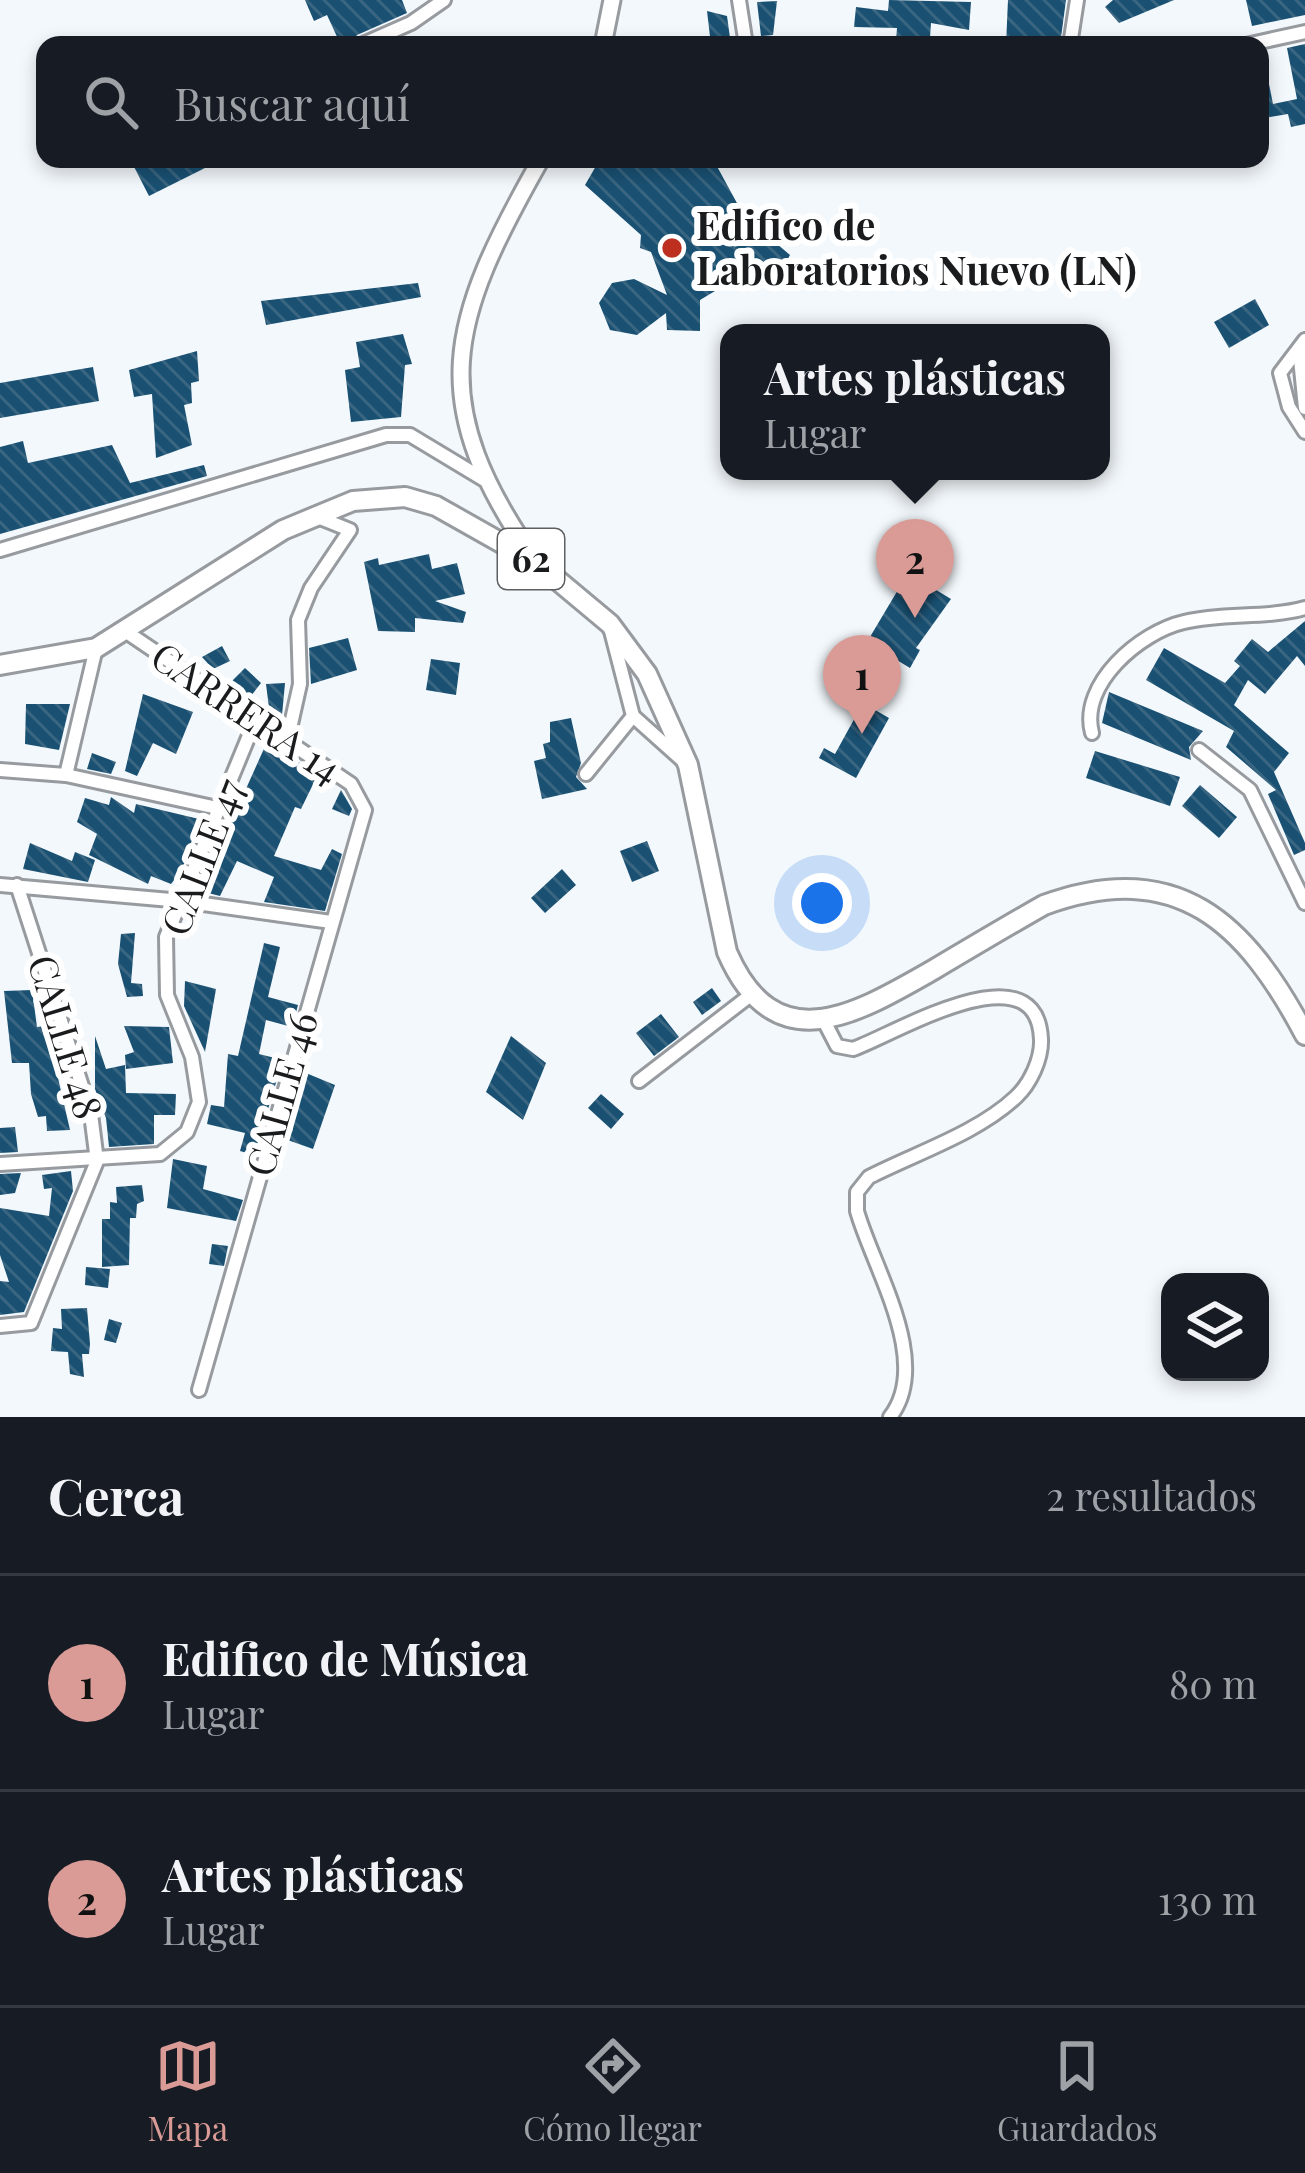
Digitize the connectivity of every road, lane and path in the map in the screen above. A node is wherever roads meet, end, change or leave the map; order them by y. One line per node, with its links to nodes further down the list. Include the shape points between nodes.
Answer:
1 (444, 0): 6 (street)
2 (613, 0): 7 (street)
3 (739, 0): 8 (street)
4 (1077, 0): 9 (street)
5 (1305, 32): 10 (street)
6 (381, 36)
7 (605, 36)
8 (745, 36)
9 (1071, 36)
10 (1269, 40)
11 (537, 168): 17 (street, via 473,299 462,347 464,422)
12 (1302, 345): 13 (street); 14 (street)
13 (1302, 369): 14 (street); 15 (street)
14 (1280, 373): 16 (street)
15 (1305, 408)
16 (1305, 432)
17 (483, 479): 19 (street, via 427,442 386,435); 20 (street)
18 (315, 517): 20 (main road, 62, via 353,501 405,496); 23 (main road, 62); 29 (street, CALLE 47, via 350,530 298,620 300,684)
19 (0, 550)
20 (537, 562): 22 (main road, 62)
21 (1305, 608): 28 (street, via 1165,629 1100,679 1088,710)
22 (610, 624): 26 (street); 31 (main road, 62, via 647,674)
23 (125, 631): 24 (main road, 62); 27 (street, CARRERA 14)
24 (96, 648): 25 (main road, 62); 34 (street)
25 (0, 665)
26 (633, 716): 31 (street); 33 (street)
27 (255, 721): 29 (street, CARRERA 14); 36 (street, CALLE 47)
28 (1092, 733)
29 (287, 742): 35 (street, CARRERA 14)
30 (1199, 750): 40 (street, via 1250,790)
31 (688, 765): 42 (main road, 62, via 721,934)
32 (0, 770): 34 (street)
33 (586, 774)
34 (66, 775): 36 (street)
35 (363, 799): 41 (street, CALLE 46, via 365,817)
36 (222, 809): 39 (street, CALLE 47)
37 (0, 885): 38 (street)
38 (17, 885): 39 (street); 46 (street, CALLE 48, via 91,1114)
39 (182, 901): 41 (street); 46 (street, CALLE 47, via 166,938 167,995 192,1057 199,1102 187,1132 160,1154)
40 (1305, 903)
41 (331, 922): 49 (street, CALLE 46)
42 (752, 994): 43 (main road, via 787,1016); 45 (street)
43 (824, 1021): 44 (main road, via 865,1009 1045,905 1131,888 1184,899 1230,926); 50 (street, via 844,1051 950,1007 1008,998 1031,1010 1041,1032 1036,1065 1012,1101 869,1177 857,1192 856,1211 902,1352 902,1401)
44 (1305, 1035)
45 (639, 1081)
46 (98, 1162): 47 (street); 48 (street, CALLE 48, via 31,1323)
47 (0, 1164)
48 (0, 1326)
49 (199, 1390)
50 (890, 1417)

